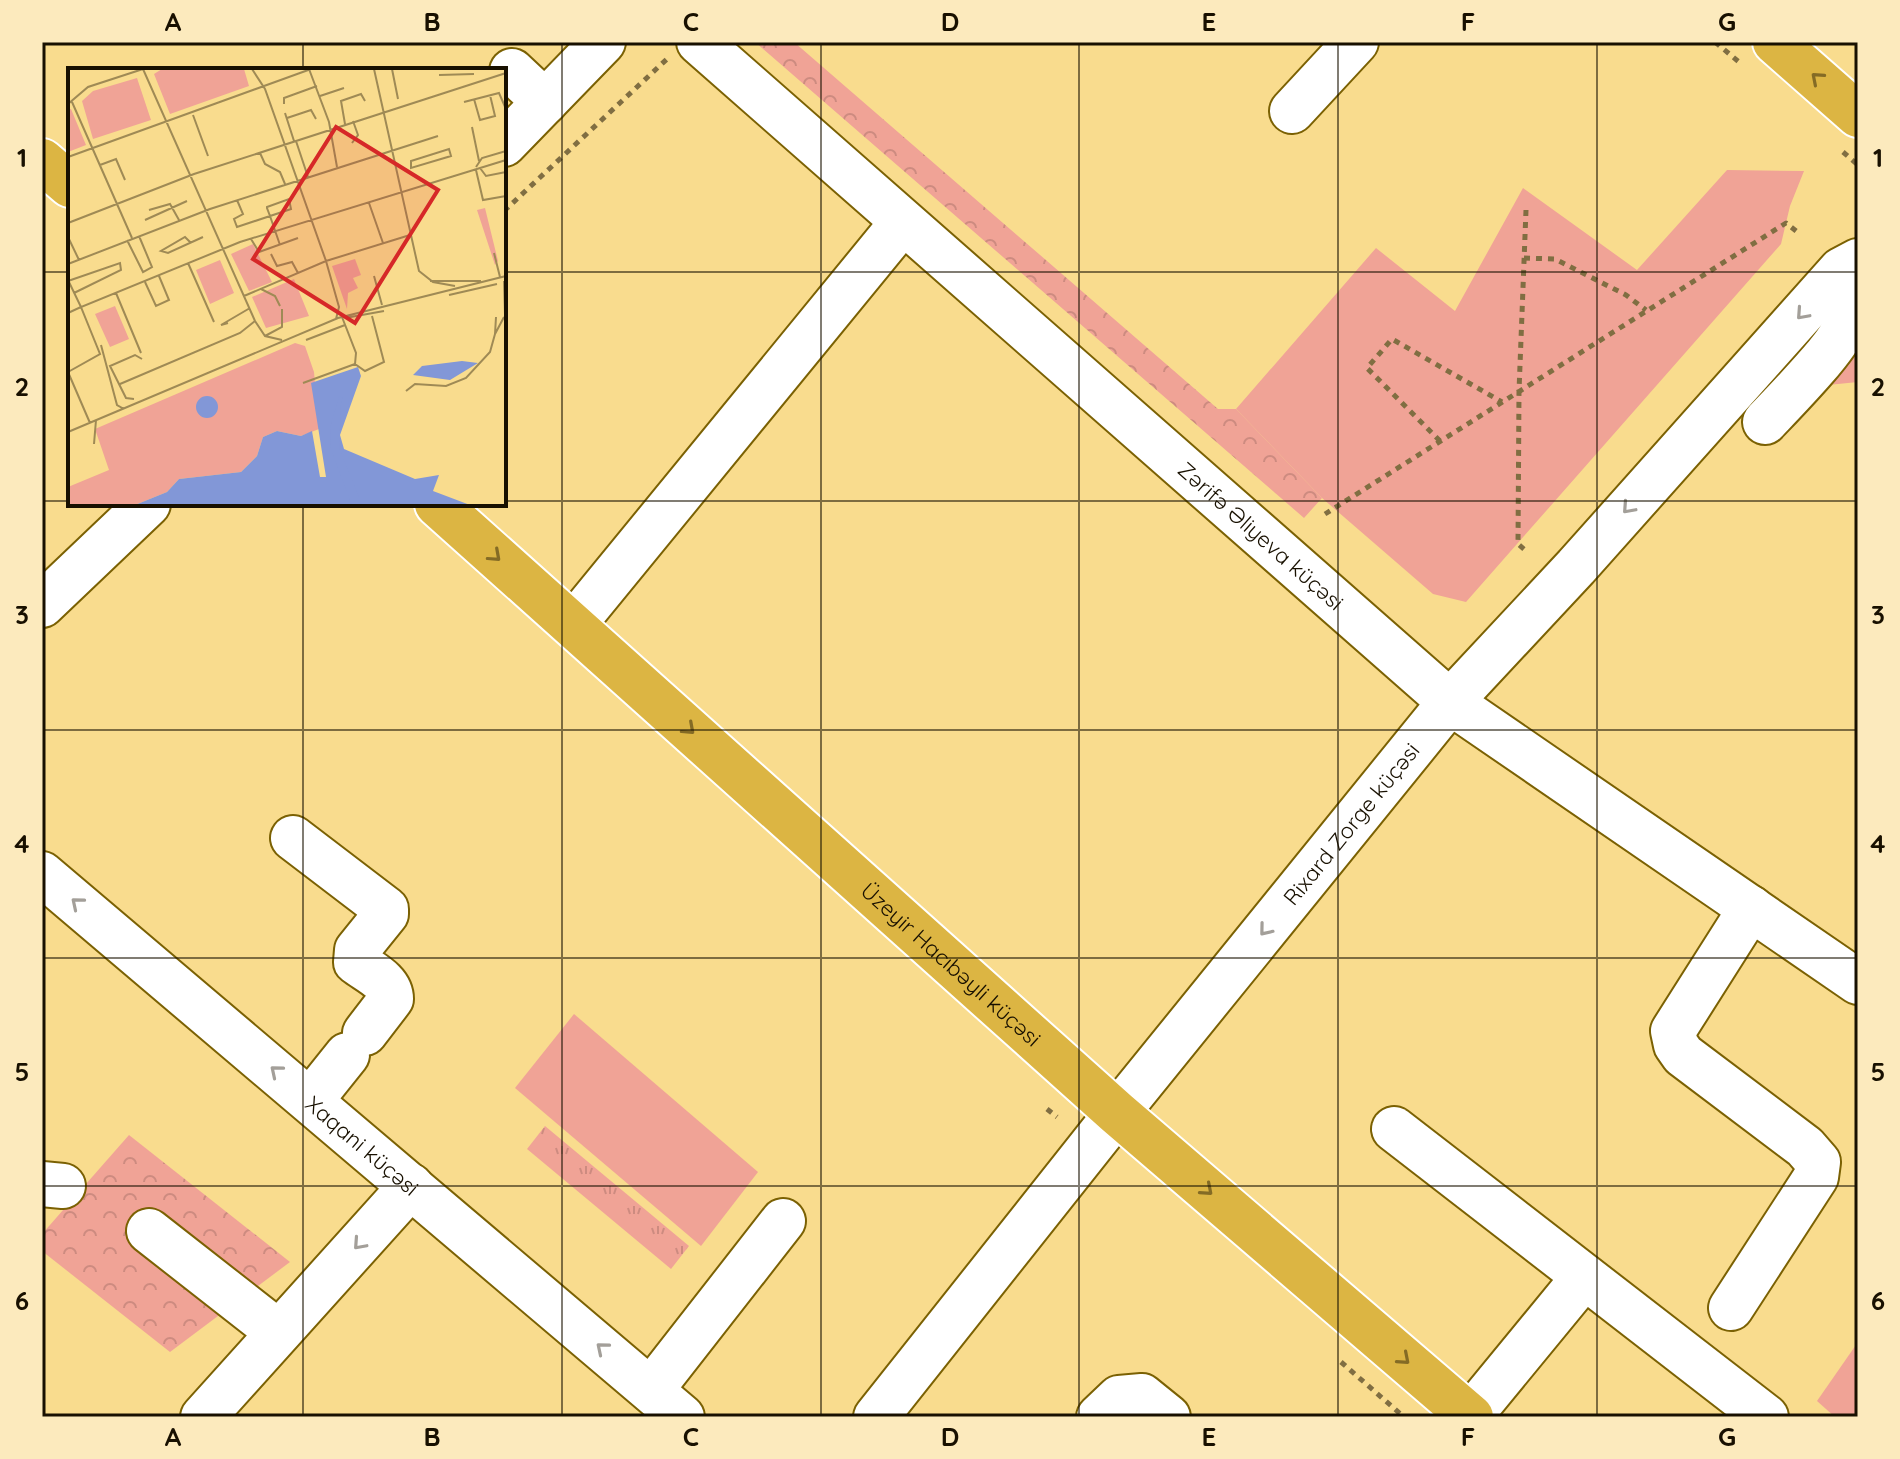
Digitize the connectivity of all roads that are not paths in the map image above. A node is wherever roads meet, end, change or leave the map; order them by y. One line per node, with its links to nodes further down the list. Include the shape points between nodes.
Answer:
1 (603, 42): 6 (street)
2 (1356, 42): 7 (street)
3 (1775, 42): 8 (highway, one-way to 3)
4 (686, 47): 12 (street, Zərifə Əliyeva küçəsi)
5 (512, 71): 6 (street)
6 (545, 102): 9 (street)
7 (1292, 111)
8 (1858, 115)
9 (506, 142)
10 (42, 161): 11 (highway)
11 (68, 183)
12 (902, 223): 18 (street); 19 (street, Zərifə Əliyeva küçəsi)
13 (1848, 267): 14 (street, via 1843,331); 19 (street, Rixard Zorge küçəsi, one-way to 19)
14 (1765, 422)
15 (146, 506): 17 (street)
16 (439, 506): 18 (highway, Üzeyir Hacıbəyli küçəsi, one-way to 18)
17 (42, 605)
18 (573, 625): 25 (highway, Üzeyir Hacıbəyli küçəsi, one-way to 25)
19 (1450, 702): 22 (street, Zərifə Əliyeva küçəsi); 25 (street, Rixard Zorge küçəsi, one-way to 25)
20 (293, 838): 24 (street, via 386,909 355,956 388,985 391,999)
21 (42, 874): 24 (street, Xaqani küçəsi, one-way to 21)
22 (1751, 908): 23 (street, Zərifə Əliyeva küçəsi); 31 (street, via 1673,1031 1676,1045 1818,1162 1816,1177)
23 (1858, 982)
24 (311, 1100): 27 (street, Xaqani küçəsi)
25 (1117, 1113): 35 (street, Rixard Zorge küçəsi); 38 (highway, Üzeyir Hacıbəyli küçəsi, one-way to 38)
26 (1394, 1129): 30 (street)
27 (411, 1186): 32 (street, one-way to 32); 33 (street, Xaqani küçəsi, one-way to 27)
28 (783, 1221): 33 (street)
29 (149, 1231): 32 (street)
30 (1584, 1277): 38 (street); 39 (street)
31 (1731, 1308)
32 (278, 1332): 34 (street)
33 (667, 1404)
34 (203, 1417)
35 (876, 1417)
36 (1099, 1417): 37 (street, via 1119,1398 1142,1396)
37 (1168, 1417)
38 (1470, 1417)
39 (1766, 1417)

